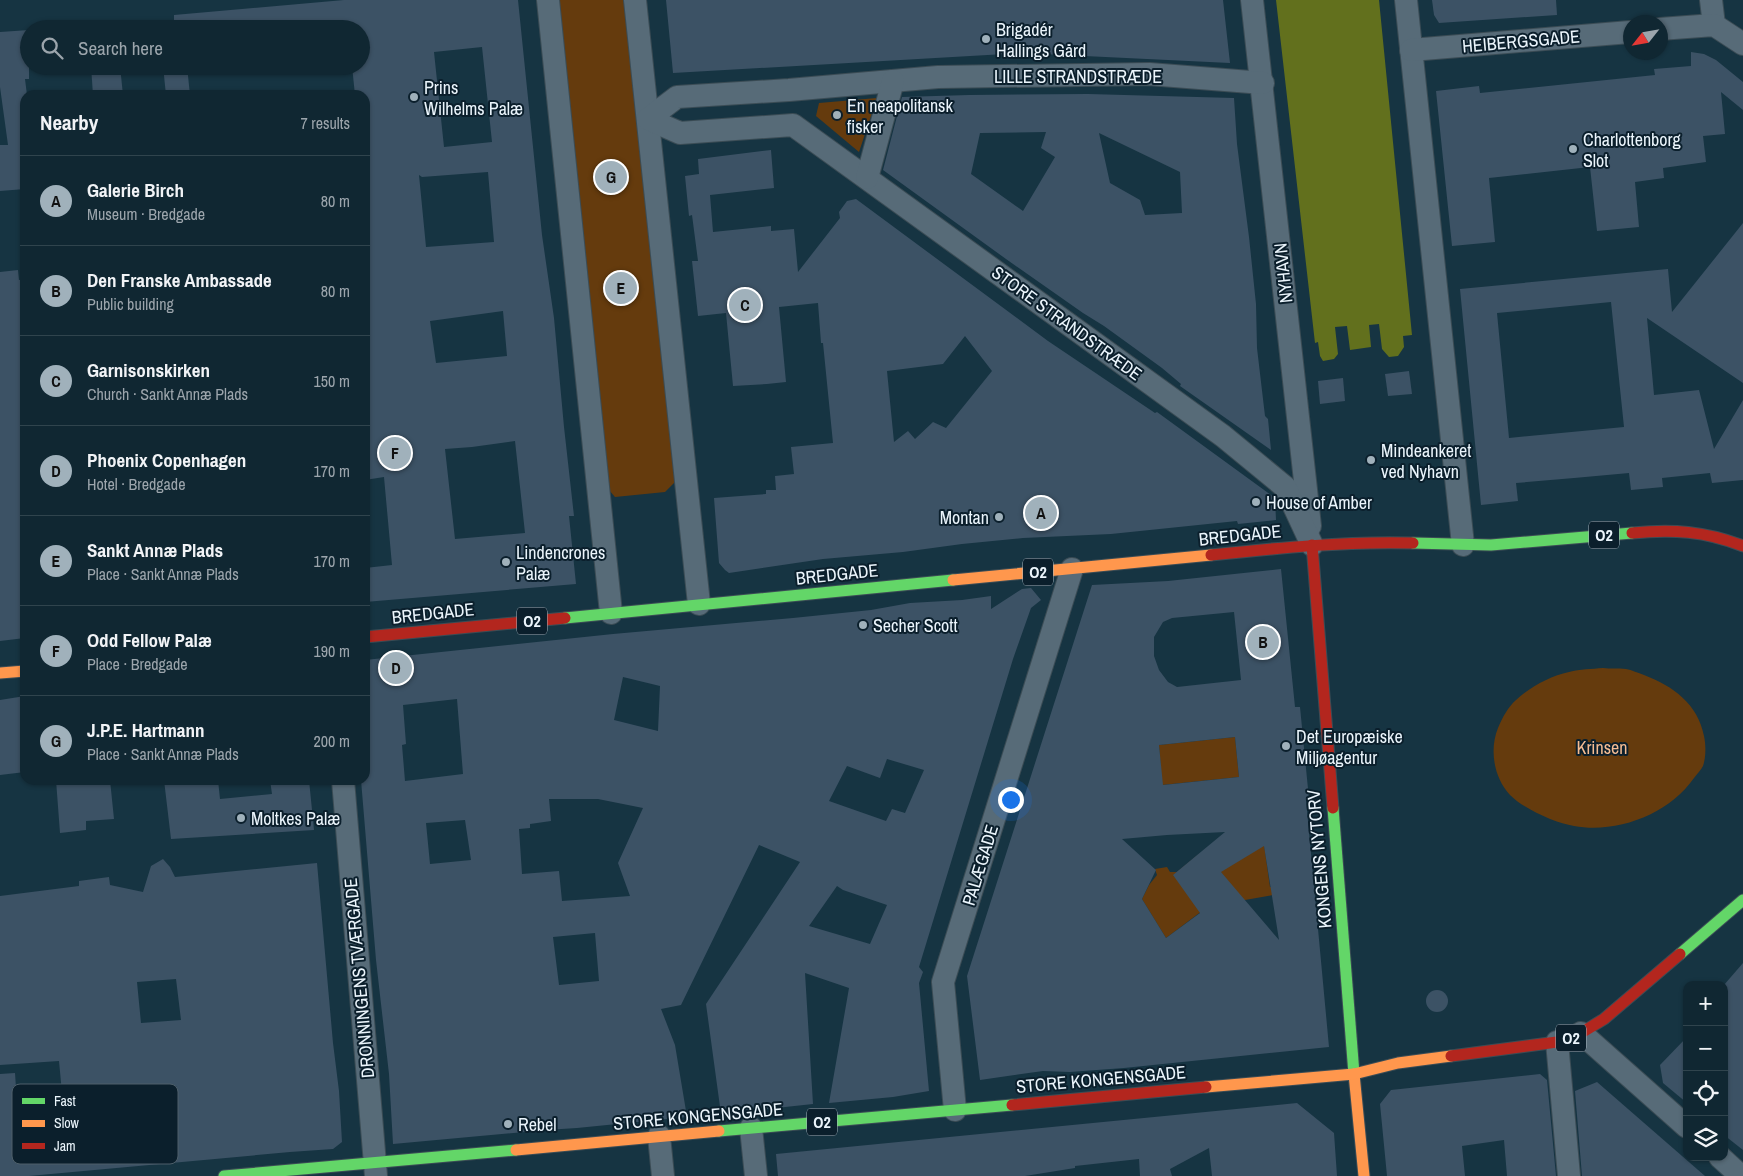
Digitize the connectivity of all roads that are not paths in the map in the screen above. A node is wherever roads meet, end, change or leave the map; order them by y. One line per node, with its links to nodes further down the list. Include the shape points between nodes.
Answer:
1 (548, 0): 22 (street)
2 (635, 0): 14 (street)
3 (1252, 0): 12 (street, NYHAVN)
4 (1406, 0): 10 (street)
5 (1711, 0): 6 (street)
6 (1714, 25): 7 (street); 9 (street)
7 (1668, 28)
8 (1623, 33): 10 (street, HEIBERGSGADE)
9 (1743, 44)
10 (1411, 50): 18 (street)
11 (893, 81): 12 (street, LILLE STRANDSTRÆDE, via 938,77 1149,74); 13 (street, LILLE STRANDSTRÆDE); 16 (street)
12 (1262, 82): 17 (street, NYHAVN)
13 (789, 90): 14 (street, LILLE STRANDSTRÆDE, via 677,97); 15 (street)
14 (648, 119): 15 (street, via 680,133); 21 (street)
15 (793, 125): 16 (street, STORE STRANDSTRÆDE)
16 (867, 178): 17 (street, STORE STRANDSTRÆDE, via 1223,436 1285,486)
17 (1312, 545): 18 (main road, O2, via 1372,542); 20 (main road, BREDGADE / O2); 30 (main road, KONGENS NYTORV)
18 (1463, 545): 19 (main road, O2, via 1491,546 1664,530 1689,531)
19 (1742, 545)
20 (1072, 568): 21 (main road, BREDGADE / O2); 31 (street, PALÆGADE, via 943,982)
21 (699, 604): 22 (main road, BREDGADE / O2)
22 (611, 613): 23 (main road, BREDGADE / O2)
23 (370, 637)
24 (20, 671): 25 (main road)
25 (0, 673)
26 (343, 785): 36 (street, DRONNINGENS TVÆRGADE)
27 (1743, 900): 28 (main road, O2, via 1621,1005)
28 (1582, 1033): 29 (main road, O2); 32 (street)
29 (1557, 1042): 30 (main road, O2, via 1398,1063); 41 (street)
30 (1354, 1074): 31 (main road, STORE KONGENSGADE / O2); 40 (main road, KONGENS NYTORV)
31 (955, 1110): 33 (main road, STORE KONGENSGADE / O2)
32 (1683, 1123)
33 (751, 1128): 34 (main road, STORE KONGENSGADE / O2); 39 (street)
34 (659, 1136): 36 (main road, STORE KONGENSGADE / O2); 38 (street)
35 (1724, 1161): 42 (street)
36 (376, 1169): 37 (main road, STORE KONGENSGADE / O2)
37 (224, 1176)
38 (663, 1176)
39 (756, 1176)
40 (1364, 1176)
41 (1569, 1176)
42 (1741, 1176)

